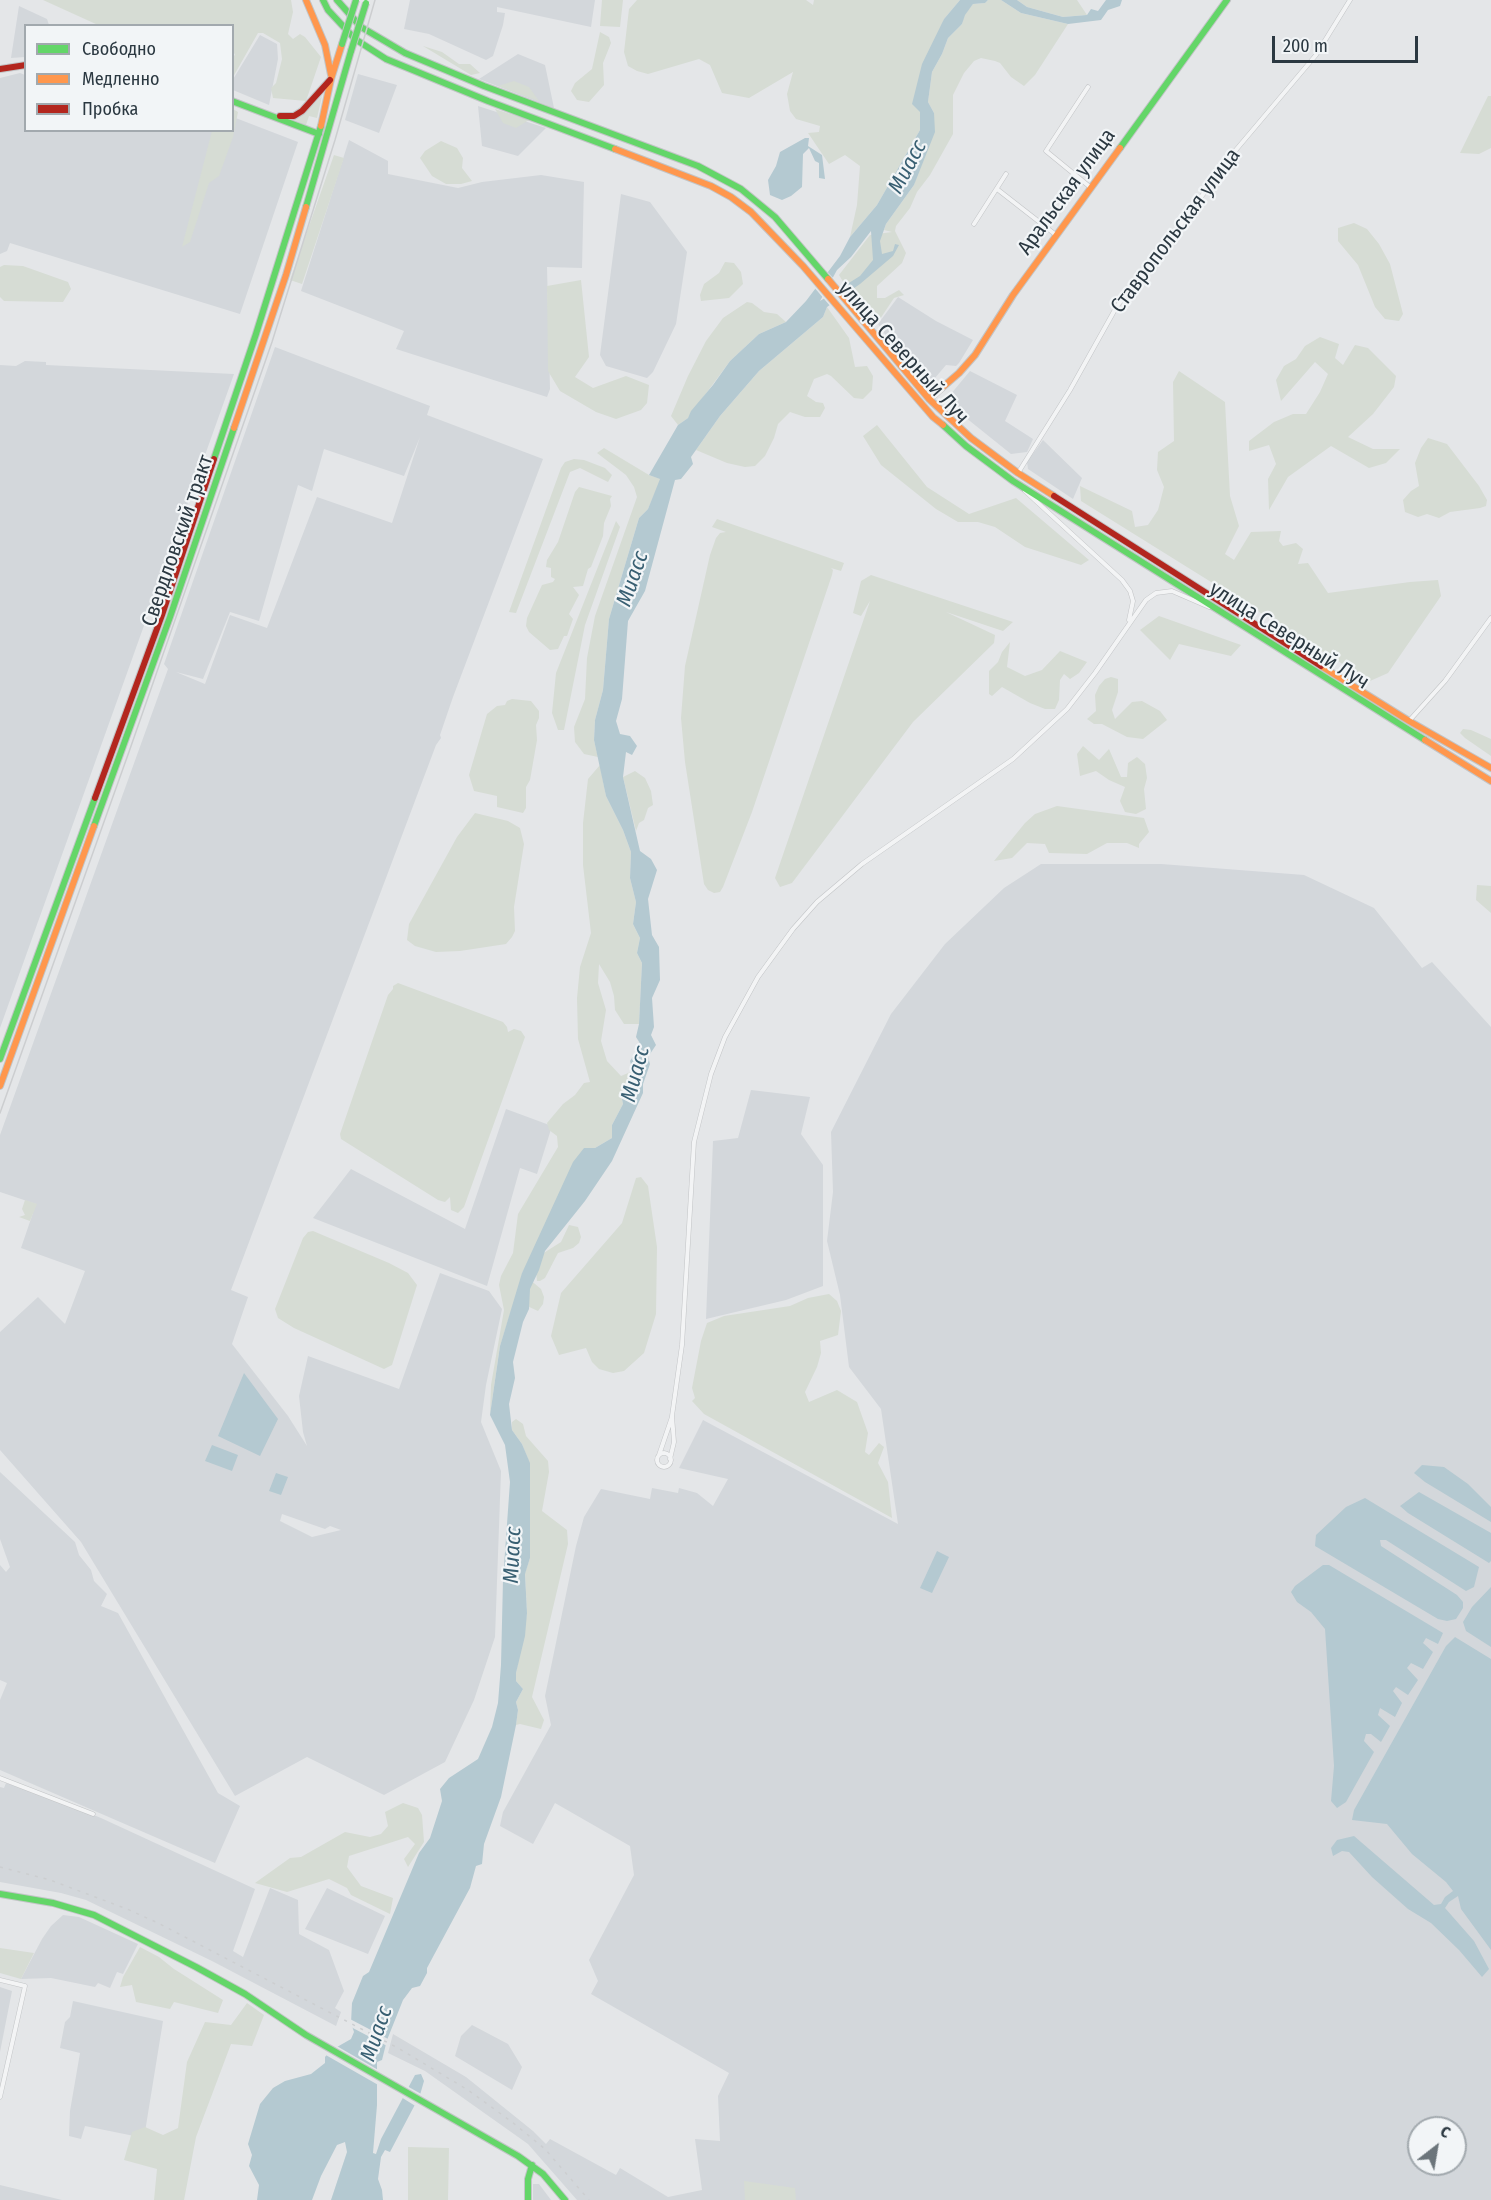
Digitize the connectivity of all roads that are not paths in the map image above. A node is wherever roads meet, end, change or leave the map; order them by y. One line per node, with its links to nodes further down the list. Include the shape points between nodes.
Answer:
1 (306, 0): 10 (main road, Свердловский тракт, via 325,45)
2 (323, 0): 23 (main road, улица Северный Луч, via 355,39 399,65 731,197 751,212 803,266 937,421)
3 (337, 0): 21 (main road, улица Северный Луч, via 361,27 405,52 484,86 698,166 741,189 775,217)
4 (356, 0): 10 (main road, Свердловский тракт, bridge)
5 (1227, 0): 17 (main road, Аральская улица)
6 (1350, 0): 22 (street, Ставропольская улица, via 1316,55 1235,151 1117,306)
7 (366, 2): 15 (main road, Свердловский тракт, bridge)
8 (24, 65): 9 (main road)
9 (0, 69)
10 (331, 79): 13 (main road, via 294,116); 14 (main road, Свердловский тракт)
11 (1088, 87): 17 (street, Аральская улица, via 1046,151)
12 (234, 101): 13 (main road)
13 (272, 115): 14 (main road)
14 (319, 134): 15 (main road); 30 (main road, Свердловский тракт, via 162,615)
15 (327, 137): 31 (main road, Свердловский тракт, via 286,275 174,606)
16 (1006, 174): 18 (street)
17 (1090, 187): 20 (main road, Аральская улица)
18 (997, 189): 19 (street); 20 (street)
19 (974, 224)
20 (1056, 235): 21 (main road, Аральская улица, via 975,355)
21 (929, 399): 22 (main road, улица Северный Луч, via 971,438)
22 (1018, 473): 27 (main road, улица Северный Луч)
23 (1013, 481): 24 (main road, улица Северный Луч); 26 (street, via 1122,580 1133,601)
24 (1218, 611): 26 (street, via 1172,591 1156,593 1146,600); 29 (main road, улица Северный Луч)
25 (1491, 618): 27 (street, via 1445,681)
26 (1129, 622): 32 (street, via 1067,709 1013,759 862,864 817,902 776,951 741,1006 711,1074 694,1142 682,1345)
27 (1409, 721): 28 (main road, улица Северный Луч)
28 (1491, 768)
29 (1491, 781)
30 (0, 1059)
31 (0, 1086)
32 (672, 1416): 33 (street); 34 (street, via 674,1442)
33 (659, 1455): 34 (street, via 666,1454); 34 (street, via 657,1461 662,1466 668,1465)
34 (670, 1459)
35 (0, 1778): 36 (street)
36 (93, 1814)
37 (0, 1894): 40 (main road, via 53,1903 112,1923 228,1984 306,2035)
38 (0, 1980): 39 (street, via 25,1986)
39 (0, 2097)
40 (532, 2165): 41 (main road); 42 (main road)
41 (528, 2200)
42 (565, 2200)

